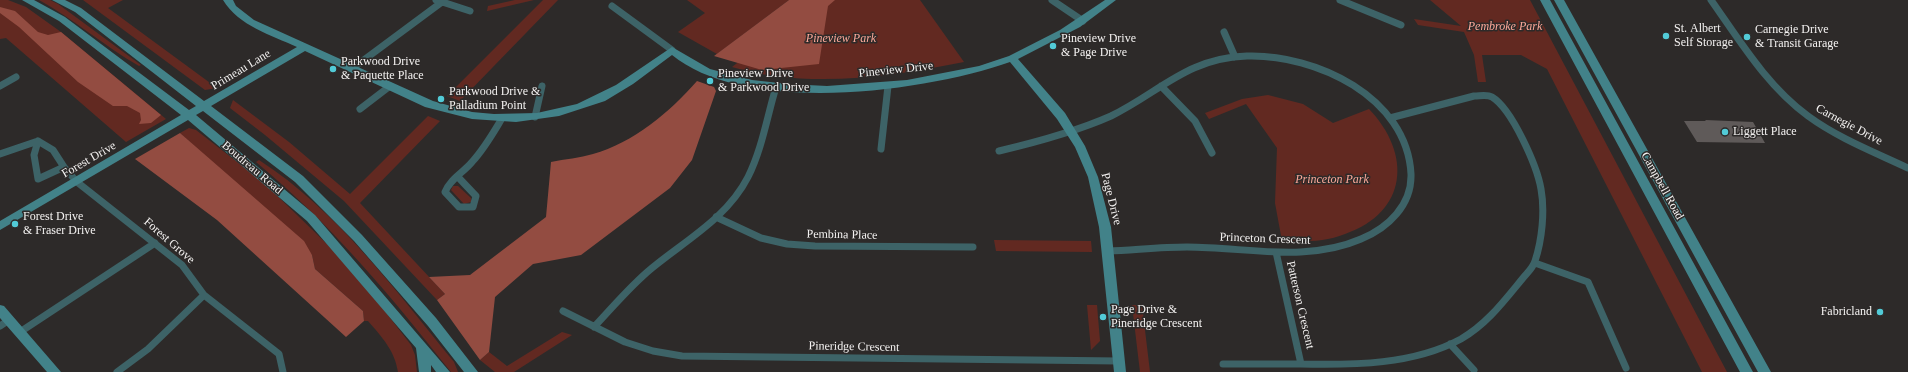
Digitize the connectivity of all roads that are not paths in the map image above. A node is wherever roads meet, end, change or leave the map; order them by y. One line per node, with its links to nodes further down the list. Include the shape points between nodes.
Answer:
1 (27, 0): 30 (main road, Boudreau Road, via 62,19)
2 (57, 0): 28 (main road, Boudreau Road, via 78,10)
3 (228, 0): 16 (main road, via 233,8 251,22)
4 (1052, 0): 13 (street)
5 (1111, 0): 13 (main road, Pineview Drive)
6 (1340, 0): 14 (street)
7 (1545, 0): 70 (main road, Campbell Road)
8 (1558, 0): 71 (main road, Campbell Road)
9 (1711, 0): 41 (street, Carnegie Drive, via 1763,73 1798,108 1826,127)
10 (439, 1): 12 (street); 20 (street)
11 (612, 6): 17 (street)
12 (470, 11)
13 (1083, 21): 19 (main road, Pineview Drive)
14 (1402, 25)
15 (1224, 32): 18 (street)
16 (304, 47): 20 (main road); 28 (main road, Primeau Lane)
17 (672, 50): 27 (main road, Pineview Drive, via 695,66 719,76); 31 (main road, via 631,80 602,97 563,112)
18 (1235, 57): 26 (street, Princeton Crescent, via 1198,65 1178,73); 32 (street, Princeton Crescent, via 1260,56 1281,59 1331,74 1360,91)
19 (1012, 58): 25 (main road, Pineview Drive, via 956,75); 34 (main road, Page Drive, via 1042,92)
20 (353, 68): 23 (main road)
21 (16, 77): 22 (street)
22 (0, 86)
23 (390, 86): 29 (street); 33 (main road, via 448,110)
24 (542, 86): 31 (street)
25 (888, 86): 27 (main road, Pineview Drive); 36 (street)
26 (1160, 86): 34 (street, Princeton Crescent, via 1111,115); 38 (street, via 1196,121)
27 (776, 87): 44 (street, via 748,177)
28 (205, 107): 30 (main road, Primeau Lane); 69 (main road, Boudreau Road, via 299,179 358,238)
29 (360, 109)
30 (190, 116): 43 (main road, Forest Drive); 58 (main road, Boudreau Road, via 311,218)
31 (535, 117): 33 (main road)
32 (1390, 118): 49 (street, Princeton Crescent, via 1404,141 1412,175 1408,194 1398,212 1382,228 1347,246 1319,252); 50 (street, Patterson Crescent, via 1474,96 1491,97 1500,105 1522,138 1537,172 1541,190 1542,220)
33 (501, 120): 42 (street, via 470,166)
34 (1070, 130): 37 (street, Princeton Crescent); 48 (main road, Page Drive, via 1093,178 1102,210)
35 (38, 141): 39 (street); 40 (street, Forest Grove, via 54,150); 40 (street, via 34,155 38,179)
36 (881, 149)
37 (999, 150)
38 (1212, 153)
39 (0, 154)
40 (64, 167): 43 (street, Forest Grove)
41 (1908, 168)
42 (458, 177): 42 (street, via 448,184 446,192 459,207 473,207 476,196)
43 (77, 182): 45 (main road, Forest Drive); 46 (street, Forest Grove)
44 (716, 217): 47 (street, Pembina Place, via 761,238 787,244); 55 (street, via 638,280)
45 (0, 226)
46 (155, 242): 51 (street, Forest Grove, via 182,265); 56 (street)
47 (973, 246)
48 (1108, 251): 49 (street, Princeton Crescent, via 1188,247); 61 (main road, Page Drive)
49 (1276, 252): 60 (street, Patterson Crescent)
50 (1535, 262): 57 (street, Patterson Crescent, via 1502,307 1469,333); 62 (street, via 1588,282)
51 (204, 295): 65 (street, via 148,349); 66 (street, Forest Grove, via 279,354)
52 (0, 310): 54 (main road)
53 (564, 311): 55 (street, Pineridge Crescent)
54 (5, 323): 56 (main road)
55 (594, 327): 61 (street, Pineridge Crescent, via 638,347 682,356)
56 (20, 332): 64 (main road)
57 (1450, 344): 60 (street, Patterson Crescent, via 1396,359 1360,364); 63 (street)
58 (422, 347): 67 (main road); 68 (main road, Boudreau Road)
59 (1223, 364): 60 (street, Patterson Crescent)
60 (1301, 364)
61 (1119, 367)
62 (1626, 368)
63 (1474, 370)
64 (55, 372)
65 (117, 372)
66 (283, 372)
67 (425, 372)
68 (444, 372)
69 (472, 372)
70 (1747, 372)
71 (1765, 372)

